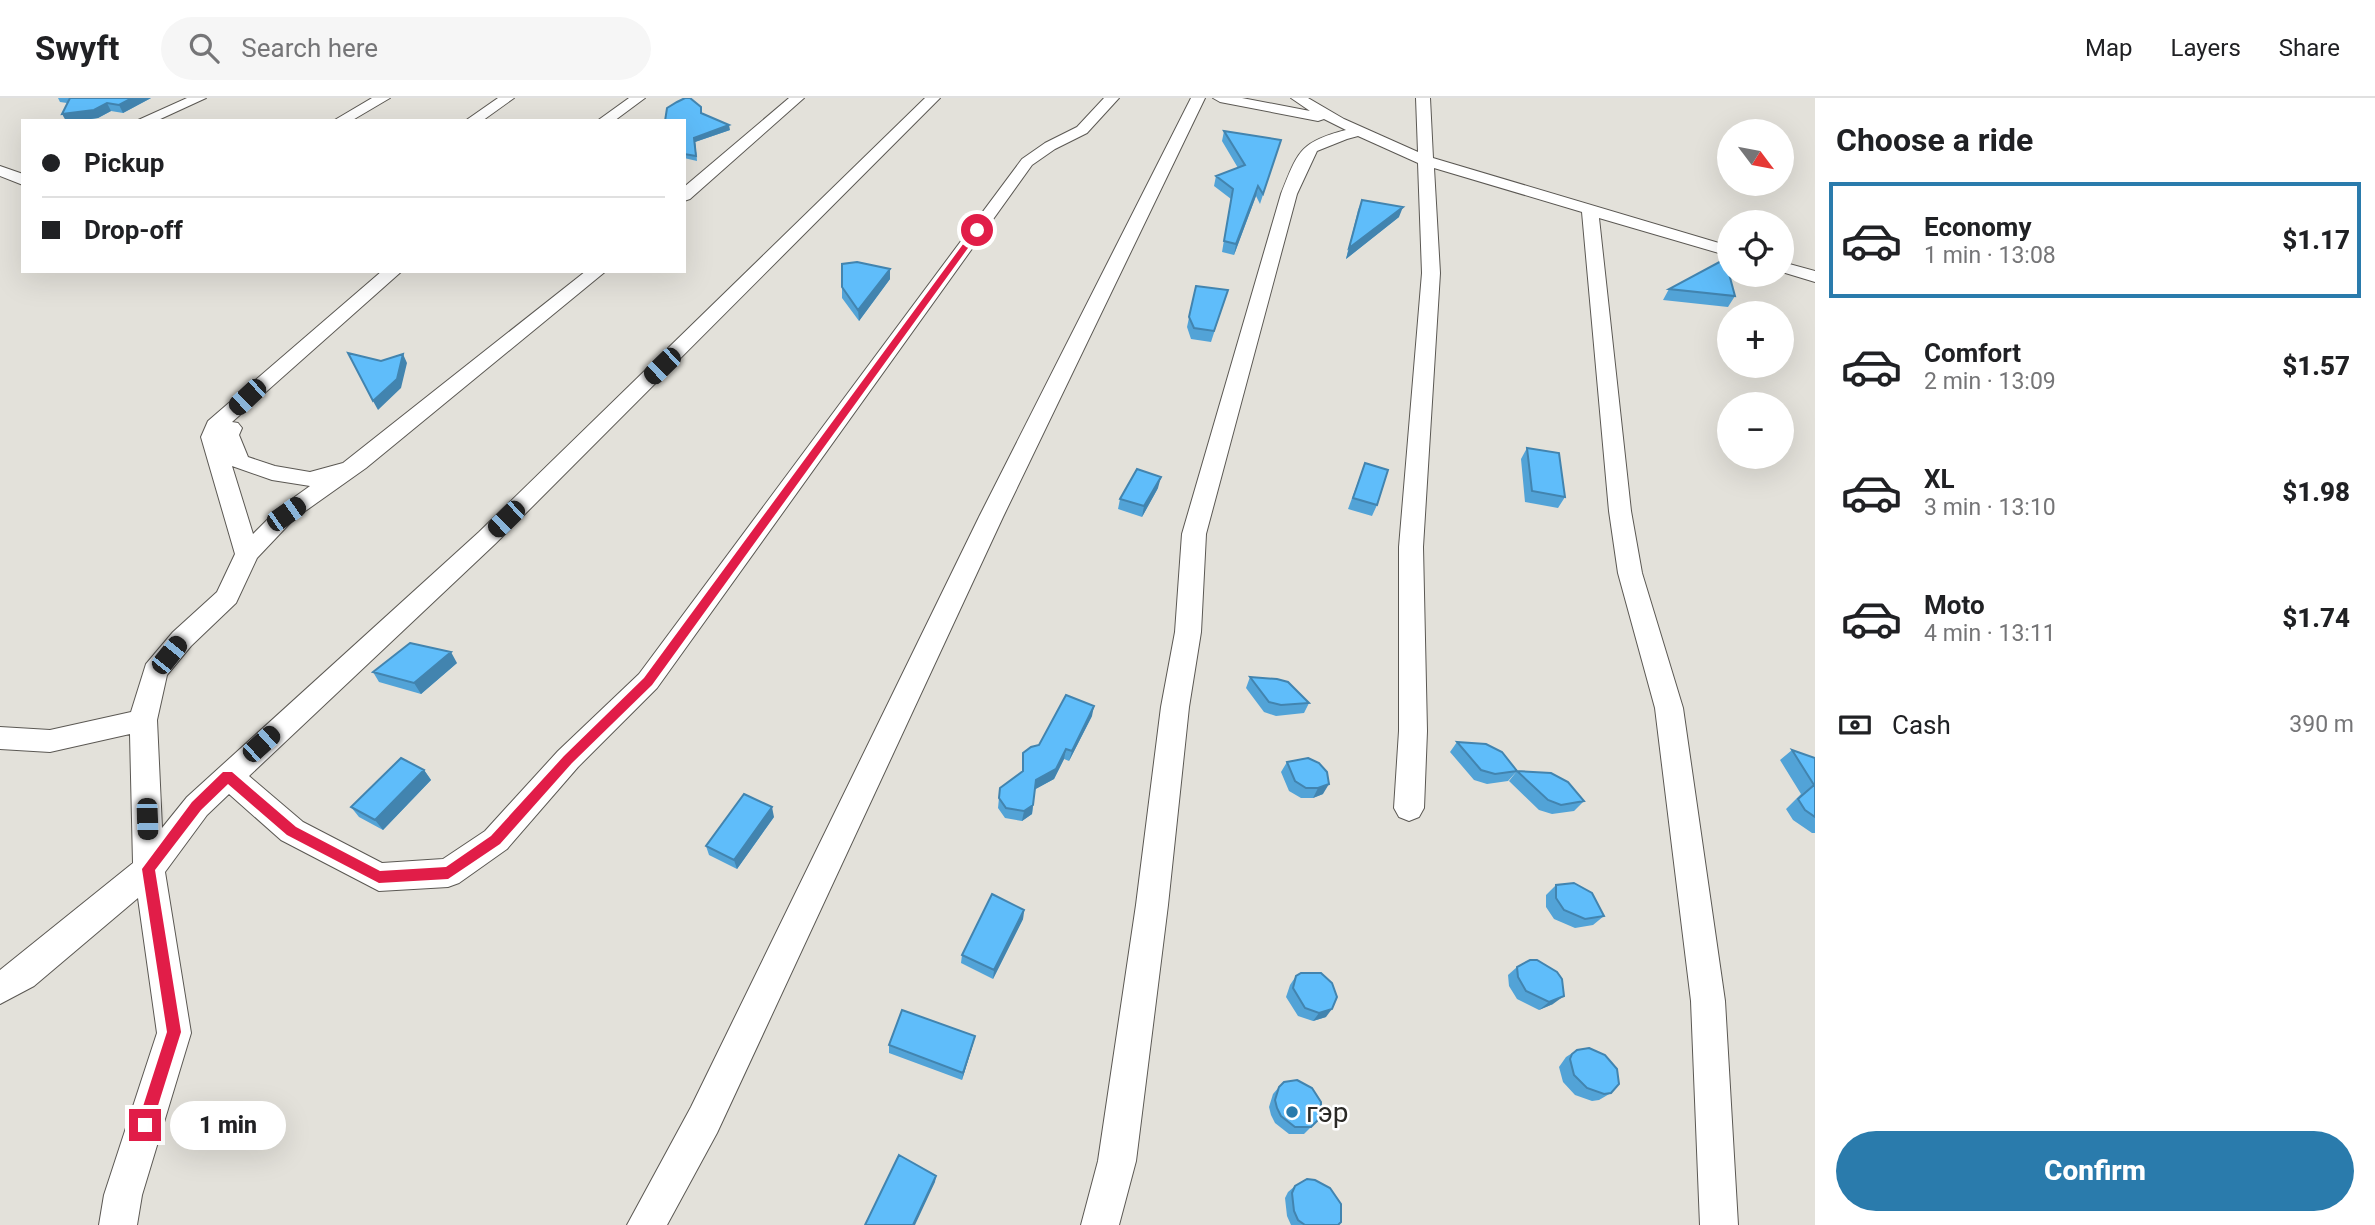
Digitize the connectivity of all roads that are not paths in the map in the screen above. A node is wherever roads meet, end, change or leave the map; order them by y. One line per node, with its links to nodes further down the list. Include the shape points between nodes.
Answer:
1 (200, 98): 12 (street)
2 (383, 98): 13 (street)
3 (507, 98): 14 (street)
4 (638, 98): 15 (street)
5 (797, 98): 21 (street)
6 (933, 98): 33 (street, via 487,538)
7 (1112, 98): 33 (street, via 1082,130 1027,162 648,681 496,840 448,873 379,877 292,831)
8 (1198, 98): 38 (street, via 991,517 704,1120)
9 (1220, 98): 16 (street)
10 (1298, 98): 16 (street)
11 (1423, 98): 18 (street)
12 (148, 119)
13 (344, 119)
14 (475, 119)
15 (607, 119)
16 (1339, 122): 17 (street)
17 (1361, 131): 18 (street); 39 (street, via 1314,143 1306,152 1289,194 1194,534 1188,632 1152,905 1117,1161)
18 (1424, 160): 22 (street); 34 (street, via 1431,273 1411,547)
19 (0, 171): 20 (street)
20 (21, 179)
21 (686, 195)
22 (1590, 208): 23 (street); 40 (street, via 1620,511 1630,573 1669,708 1708,1001)
23 (1717, 247)
24 (1794, 270): 27 (street)
25 (391, 273): 28 (street)
26 (595, 273): 29 (street)
27 (1815, 276)
28 (247, 397): 29 (street, via 228,435 239,461 272,473 311,479); 30 (street, via 215,426 212,437)
29 (358, 463): 30 (street, via 286,514)
30 (247, 554): 31 (street, via 227,597 155,671)
31 (144, 720): 32 (street, via 50,741); 35 (street)
32 (0, 738)
33 (228, 776): 35 (street, via 197,806)
34 (1409, 808)
35 (149, 869): 36 (street, via 22,975); 37 (street, via 174,1032 123,1195)
36 (0, 988)
37 (118, 1225)
38 (646, 1225)
39 (1100, 1225)
40 (1719, 1225)

